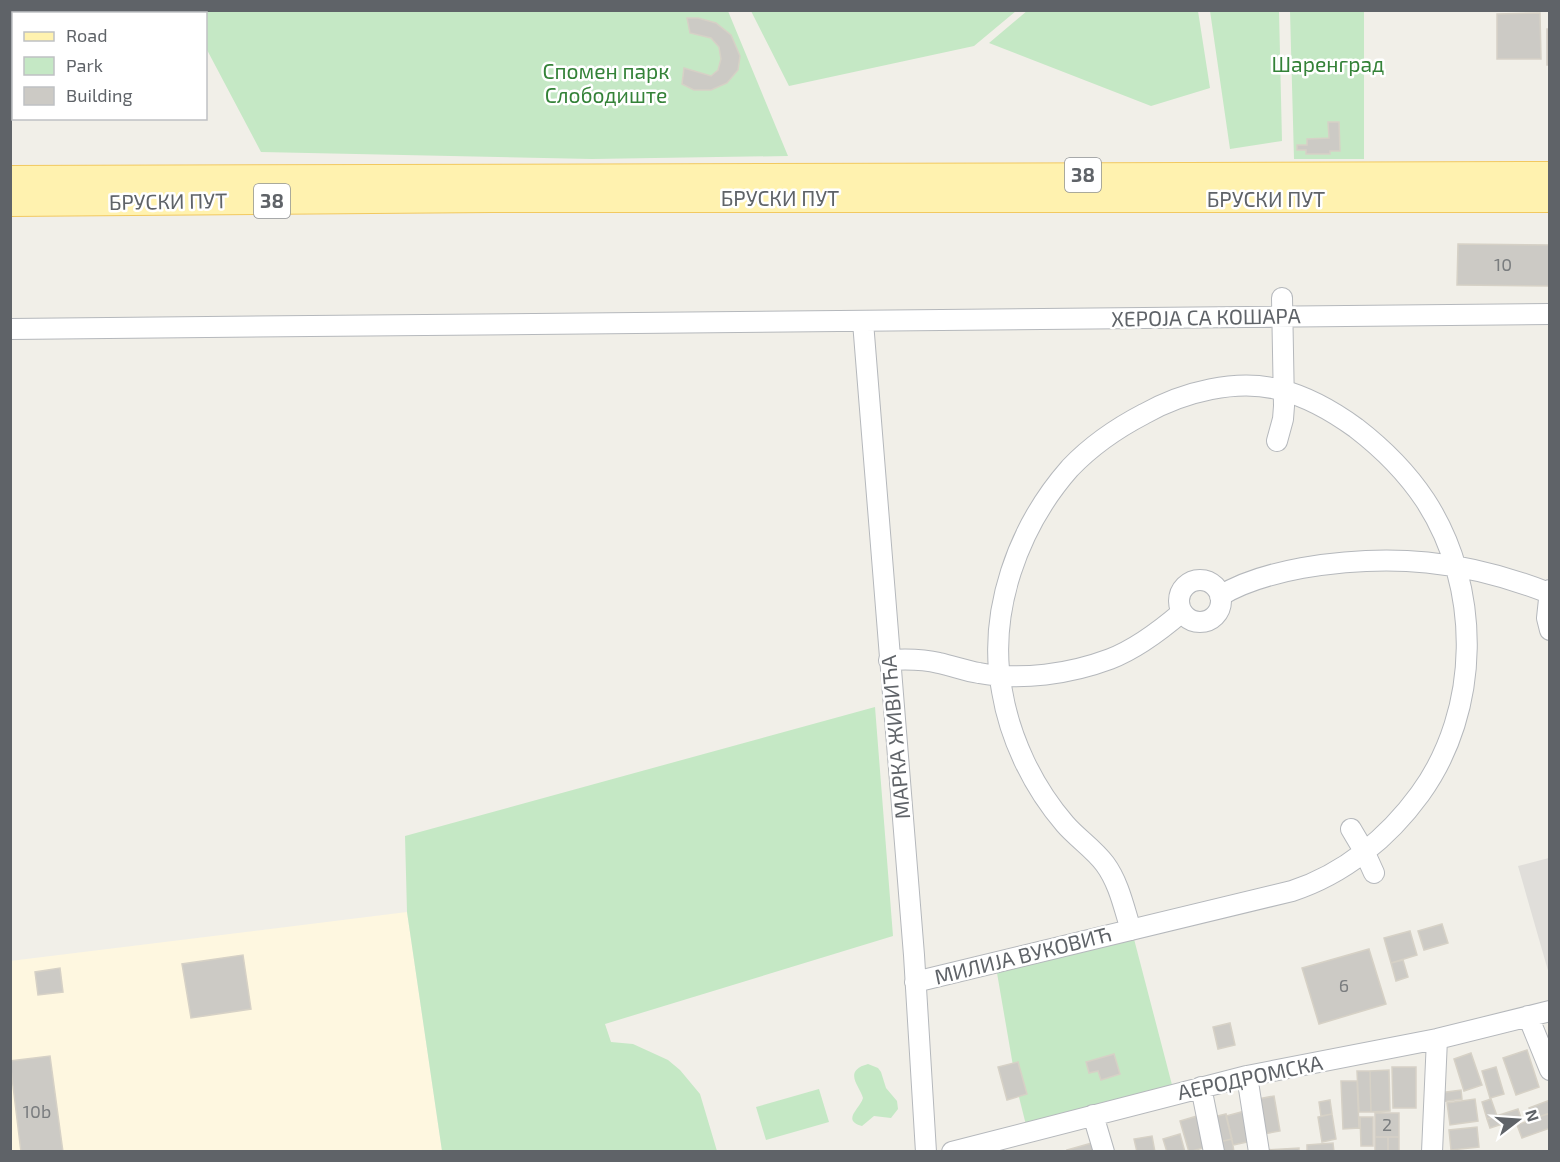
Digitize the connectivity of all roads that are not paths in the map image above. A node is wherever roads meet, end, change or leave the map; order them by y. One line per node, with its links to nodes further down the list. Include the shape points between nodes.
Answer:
1 (1550, 175): 2 (main road, БРУСКИ ПУТ / 38)
2 (10, 179)
3 (1550, 199): 4 (main road, БРУСКИ ПУТ / 38)
4 (10, 203)
5 (1282, 308): 6 (street, ХЕРОЈА СА КОШАРА); 7 (street, ХЕРОЈА СА КОШАРА); 9 (street)
6 (1550, 314)
7 (863, 322): 8 (street, ХЕРОЈА СА КОШАРА); 16 (street, МАРКА ЖИВИЋА)
8 (10, 329)
9 (1283, 390): 10 (street, via 1283,419); 11 (street, МИЛИЈА ВУКОВИЋ, via 1339,416 1398,465 1425,499); 17 (street, МИЛИЈА ВУКОВИЋ, via 1223,387 1184,396 1125,424 1083,454 1053,488 1024,535 1003,605)
10 (1277, 441)
11 (1456, 566): 12 (street); 13 (street, via 1358,560 1285,572 1233,588); 19 (street, МИЛИЈА ВУКОВИЋ, via 1467,632 1467,660 1449,742 1408,810)
12 (1549, 592): 15 (street)
13 (1220, 596): 14 (street, via 1220,609 1211,619 1198,622); 14 (street, via 1212,584 1192,582 1181,592)
14 (1182, 612): 17 (street, via 1161,630 1110,659 1057,673)
15 (1550, 630)
16 (889, 660): 17 (street, via 911,659); 22 (street, МАРКА ЖИВИЋА)
17 (999, 675): 21 (street, МИЛИЈА ВУКОВИЋ, via 1010,724 1025,763 1066,826 1105,863 1116,883)
18 (1351, 829): 19 (street)
19 (1365, 851): 20 (street); 21 (street, МИЛИЈА ВУКОВИЋ, via 1312,885)
20 (1374, 873)
21 (1131, 930): 22 (street, МИЛИЈА ВУКОВИЋ)
22 (915, 982): 30 (street, МАРКА ЖИВИЋА)
23 (1550, 1011): 24 (street, АЕРОДРОМСКА)
24 (1528, 1016): 25 (street, АЕРОДРОМСКА); 26 (street)
25 (1437, 1040): 27 (street, АЕРОДРОМСКА); 35 (street)
26 (1550, 1070)
27 (1247, 1076): 28 (street, АЕРОДРОМСКА); 34 (street)
28 (1200, 1087): 29 (street, АЕРОДРОМСКА); 33 (street)
29 (1093, 1115): 31 (street, АЕРОДРОМСКА); 32 (street)
30 (926, 1152)
31 (952, 1152)
32 (1104, 1152)
33 (1214, 1152)
34 (1259, 1152)
35 (1432, 1152)

